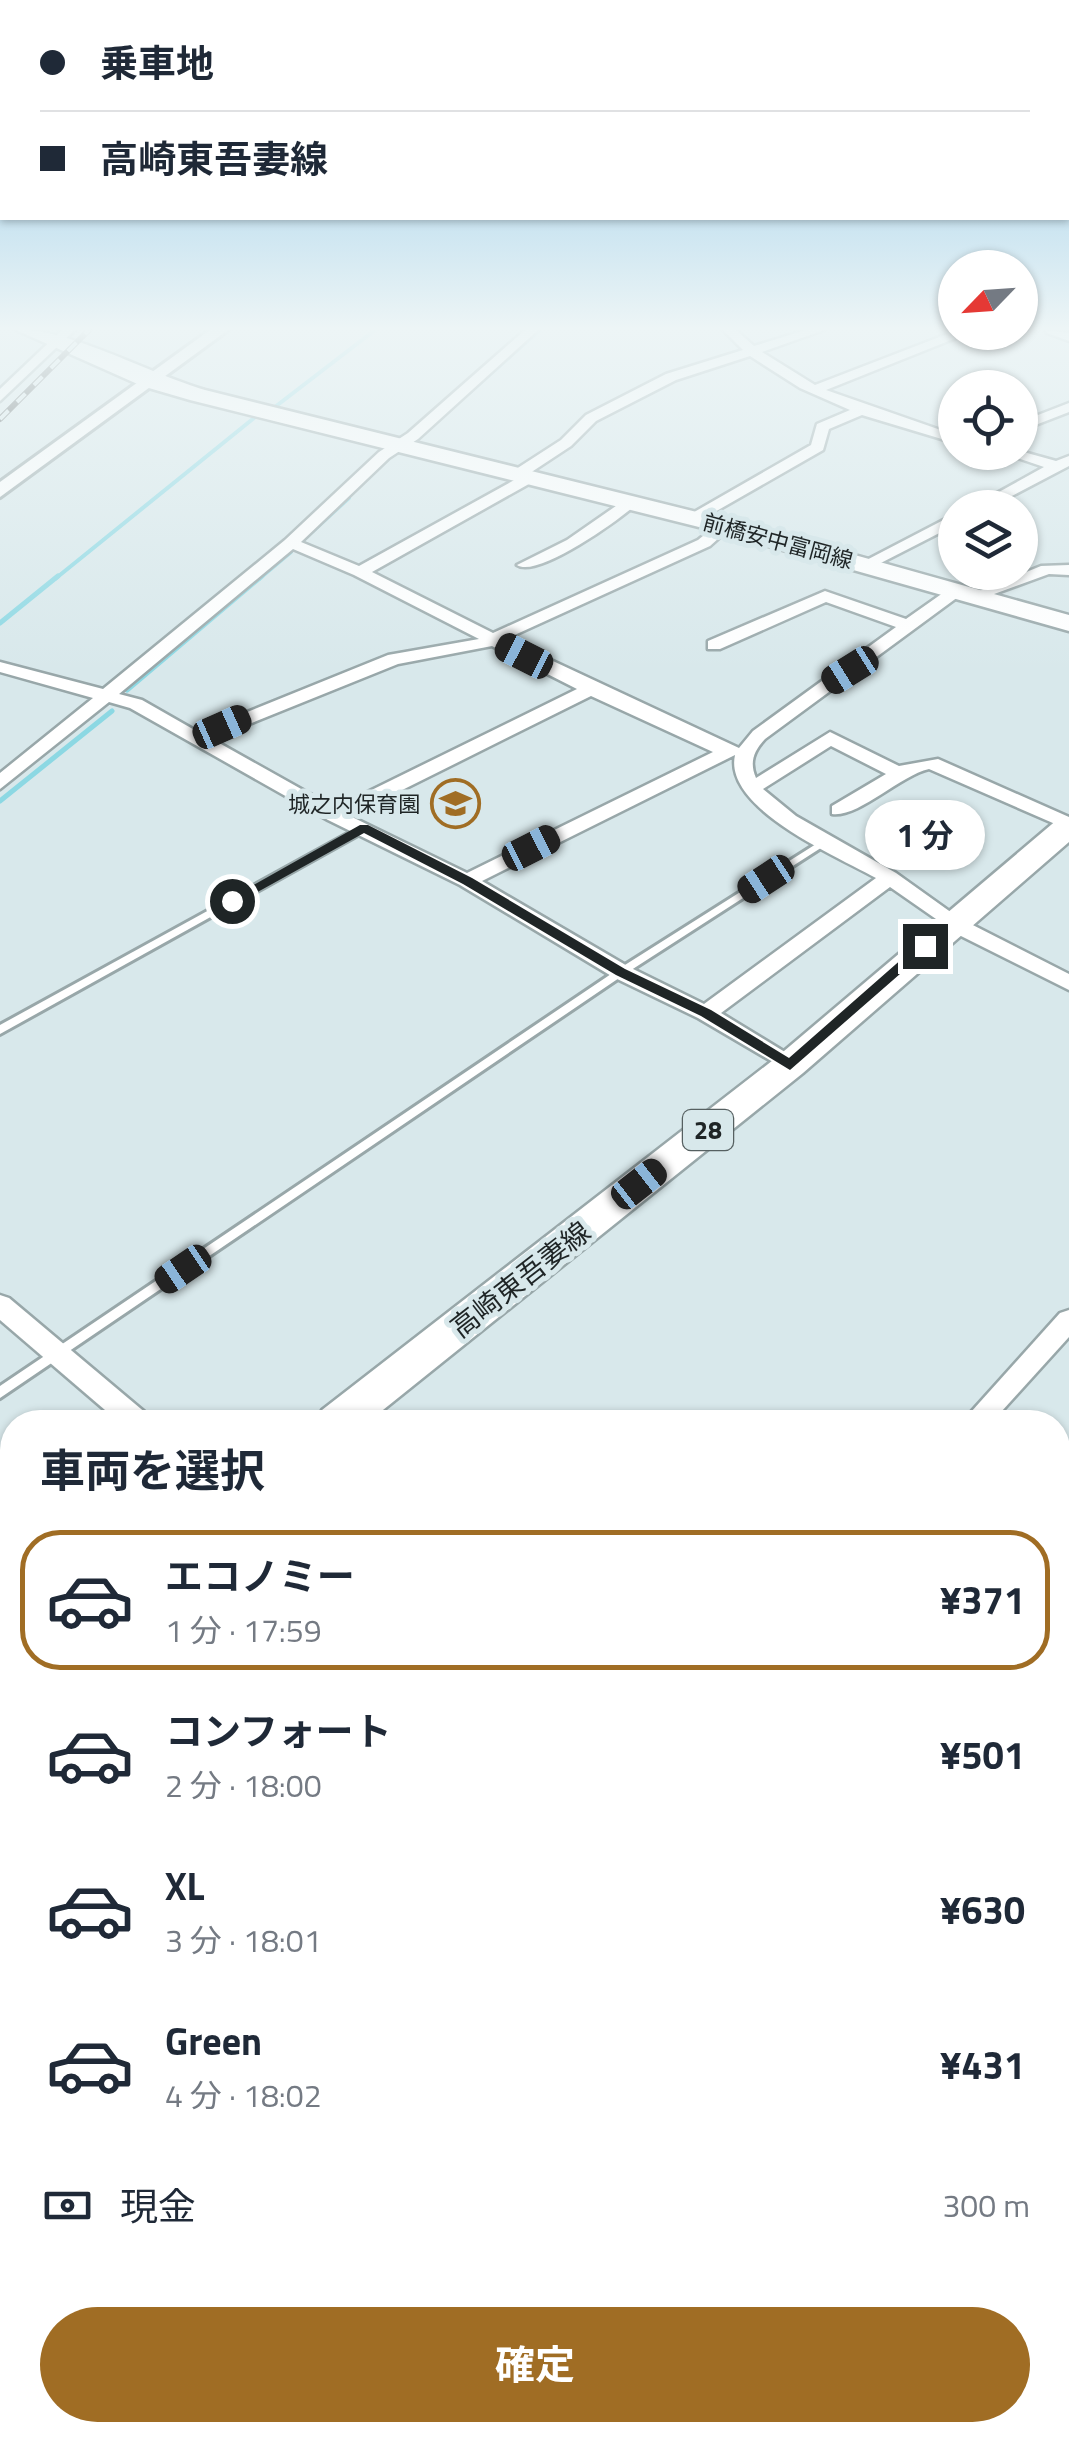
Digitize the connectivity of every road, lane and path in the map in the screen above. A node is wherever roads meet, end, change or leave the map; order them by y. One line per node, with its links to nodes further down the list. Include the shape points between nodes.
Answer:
1 (64, 444): 12 (street)
2 (395, 444): 5 (main road, 前橋安中富岡線)
3 (564, 444): 9 (street)
4 (818, 444): 14 (street)
5 (399, 445): 9 (main road, 前橋安中富岡線); 17 (street)
6 (1038, 458): 7 (street)
7 (1063, 463): 8 (street)
8 (1040, 474): 10 (street); 11 (street)
9 (525, 476): 13 (main road, 前橋安中富岡線); 21 (street)
10 (1069, 486)
11 (1010, 490)
12 (0, 491)
13 (631, 502): 14 (main road, 前橋安中富岡線); 18 (street, via 572,543)
14 (694, 518): 15 (main road, 前橋安中富岡線)
15 (724, 526): 19 (main road, 前橋安中富岡線); 25 (street, via 704,543)
16 (938, 528): 19 (street)
17 (291, 543): 21 (street); 29 (street)
18 (525, 564)
19 (865, 565): 22 (main road, 前橋安中富岡線)
20 (1069, 570): 22 (street, via 1047,569)
21 (360, 572): 25 (street)
22 (965, 594): 23 (main road, 前橋安中富岡線); 24 (street)
23 (1069, 623)
24 (909, 626): 26 (street, via 825,596); 31 (street)
25 (491, 640): 28 (street); 30 (street, via 394,659)
26 (714, 645)
27 (0, 668): 29 (street)
28 (591, 690): 32 (street); 37 (street)
29 (109, 695): 30 (street); 34 (street)
30 (196, 738): 37 (street)
31 (746, 748): 32 (street); 35 (street, via 742,765)
32 (724, 750): 42 (street)
33 (899, 773): 35 (street, via 830,738); 36 (street); 38 (street, via 931,762)
34 (0, 783)
35 (754, 787): 40 (street)
36 (840, 810)
37 (335, 816): 39 (street)
38 (1069, 825): 43 (main road, 高崎東吾妻線 / 28)
39 (364, 828): 42 (street); 47 (lane)
40 (824, 842): 41 (street); 44 (lane)
41 (889, 878): 43 (street); 46 (street)
42 (467, 881): 44 (street)
43 (952, 922): 45 (street); 48 (main road, 高崎東吾妻線 / 28)
44 (620, 972): 46 (street); 51 (lane)
45 (1069, 983)
46 (706, 1013): 48 (street)
47 (0, 1030)
48 (790, 1066): 54 (main road, 高崎東吾妻線 / 28)
49 (0, 1305): 51 (street)
50 (1069, 1320): 55 (street)
51 (58, 1354): 52 (lane); 53 (street)
52 (0, 1393)
53 (123, 1410)
54 (353, 1410)
55 (987, 1410)

